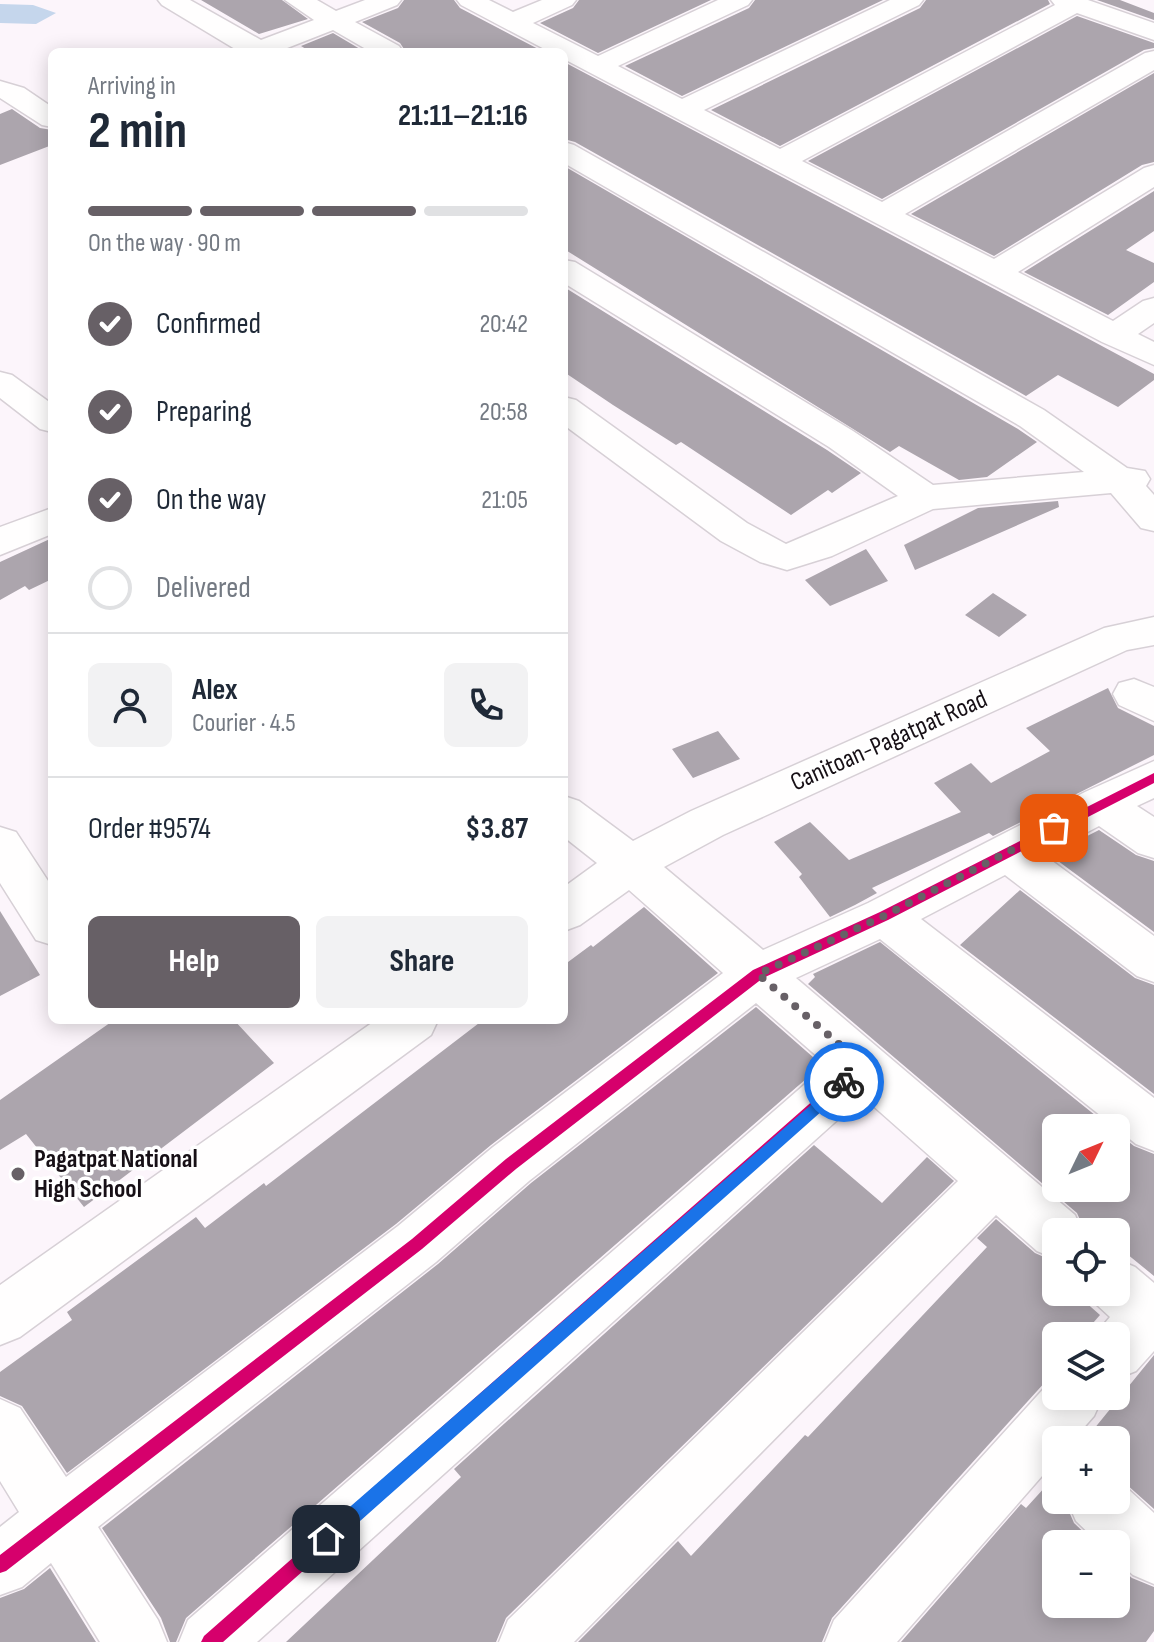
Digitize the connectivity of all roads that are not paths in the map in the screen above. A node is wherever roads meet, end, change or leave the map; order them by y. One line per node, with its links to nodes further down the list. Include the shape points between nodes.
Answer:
1 (171, 0): 12 (street)
2 (298, 0): 9 (street)
3 (388, 0): 9 (street)
4 (470, 0): 10 (street)
5 (563, 0): 10 (street)
6 (739, 0): 18 (street)
7 (910, 0): 20 (street)
8 (1070, 2): 11 (street); 23 (street)
9 (334, 20): 13 (street); 14 (street)
10 (513, 22): 15 (street)
11 (1154, 32)
12 (250, 48)
13 (263, 48)
14 (383, 48)
15 (563, 48)
16 (568, 51): 18 (street)
17 (1154, 59): 25 (street)
18 (597, 66): 20 (street)
19 (0, 89): 21 (street)
20 (682, 110): 23 (street)
21 (48, 116)
22 (568, 153): 34 (street)
23 (781, 160): 25 (street)
24 (1154, 174): 27 (street)
25 (885, 213): 27 (street)
26 (568, 271): 35 (street, via 841,439)
27 (997, 271): 29 (street)
28 (1154, 308): 29 (street)
29 (1114, 335): 30 (street)
30 (1154, 355)
31 (0, 382): 33 (street)
32 (568, 411): 35 (street, via 734,532 787,557)
33 (48, 418)
34 (1138, 478): 35 (street); 36 (street)
35 (926, 498)
36 (1154, 519)
37 (48, 522): 38 (street)
38 (0, 542)
39 (1154, 631): 46 (street, Canitoan-Pagatpat Road, via 1118,638 1007,687 707,823)
40 (1154, 778): 41 (street)
41 (1100, 804): 43 (street); 45 (street)
42 (568, 816): 46 (street)
43 (1154, 840)
44 (0, 845): 49 (street)
45 (1008, 852): 48 (street); 50 (street)
46 (630, 864): 47 (street, Canitoan-Pagatpat Road); 51 (street)
47 (568, 909)
48 (884, 916): 51 (street); 54 (street)
49 (48, 920)
50 (1154, 962)
51 (758, 974): 53 (street); 61 (street)
52 (408, 1024): 57 (street)
53 (863, 1065): 55 (street); 65 (street)
54 (1154, 1128)
55 (995, 1180): 56 (street); 66 (street)
56 (1042, 1221)
57 (0, 1318)
58 (0, 1428): 61 (street)
59 (1042, 1453): 67 (street)
60 (1112, 1514): 62 (street)
61 (56, 1520): 63 (street); 64 (street)
62 (1154, 1554)
63 (0, 1565)
64 (136, 1642)
65 (210, 1642)
66 (530, 1642)
67 (856, 1642)

